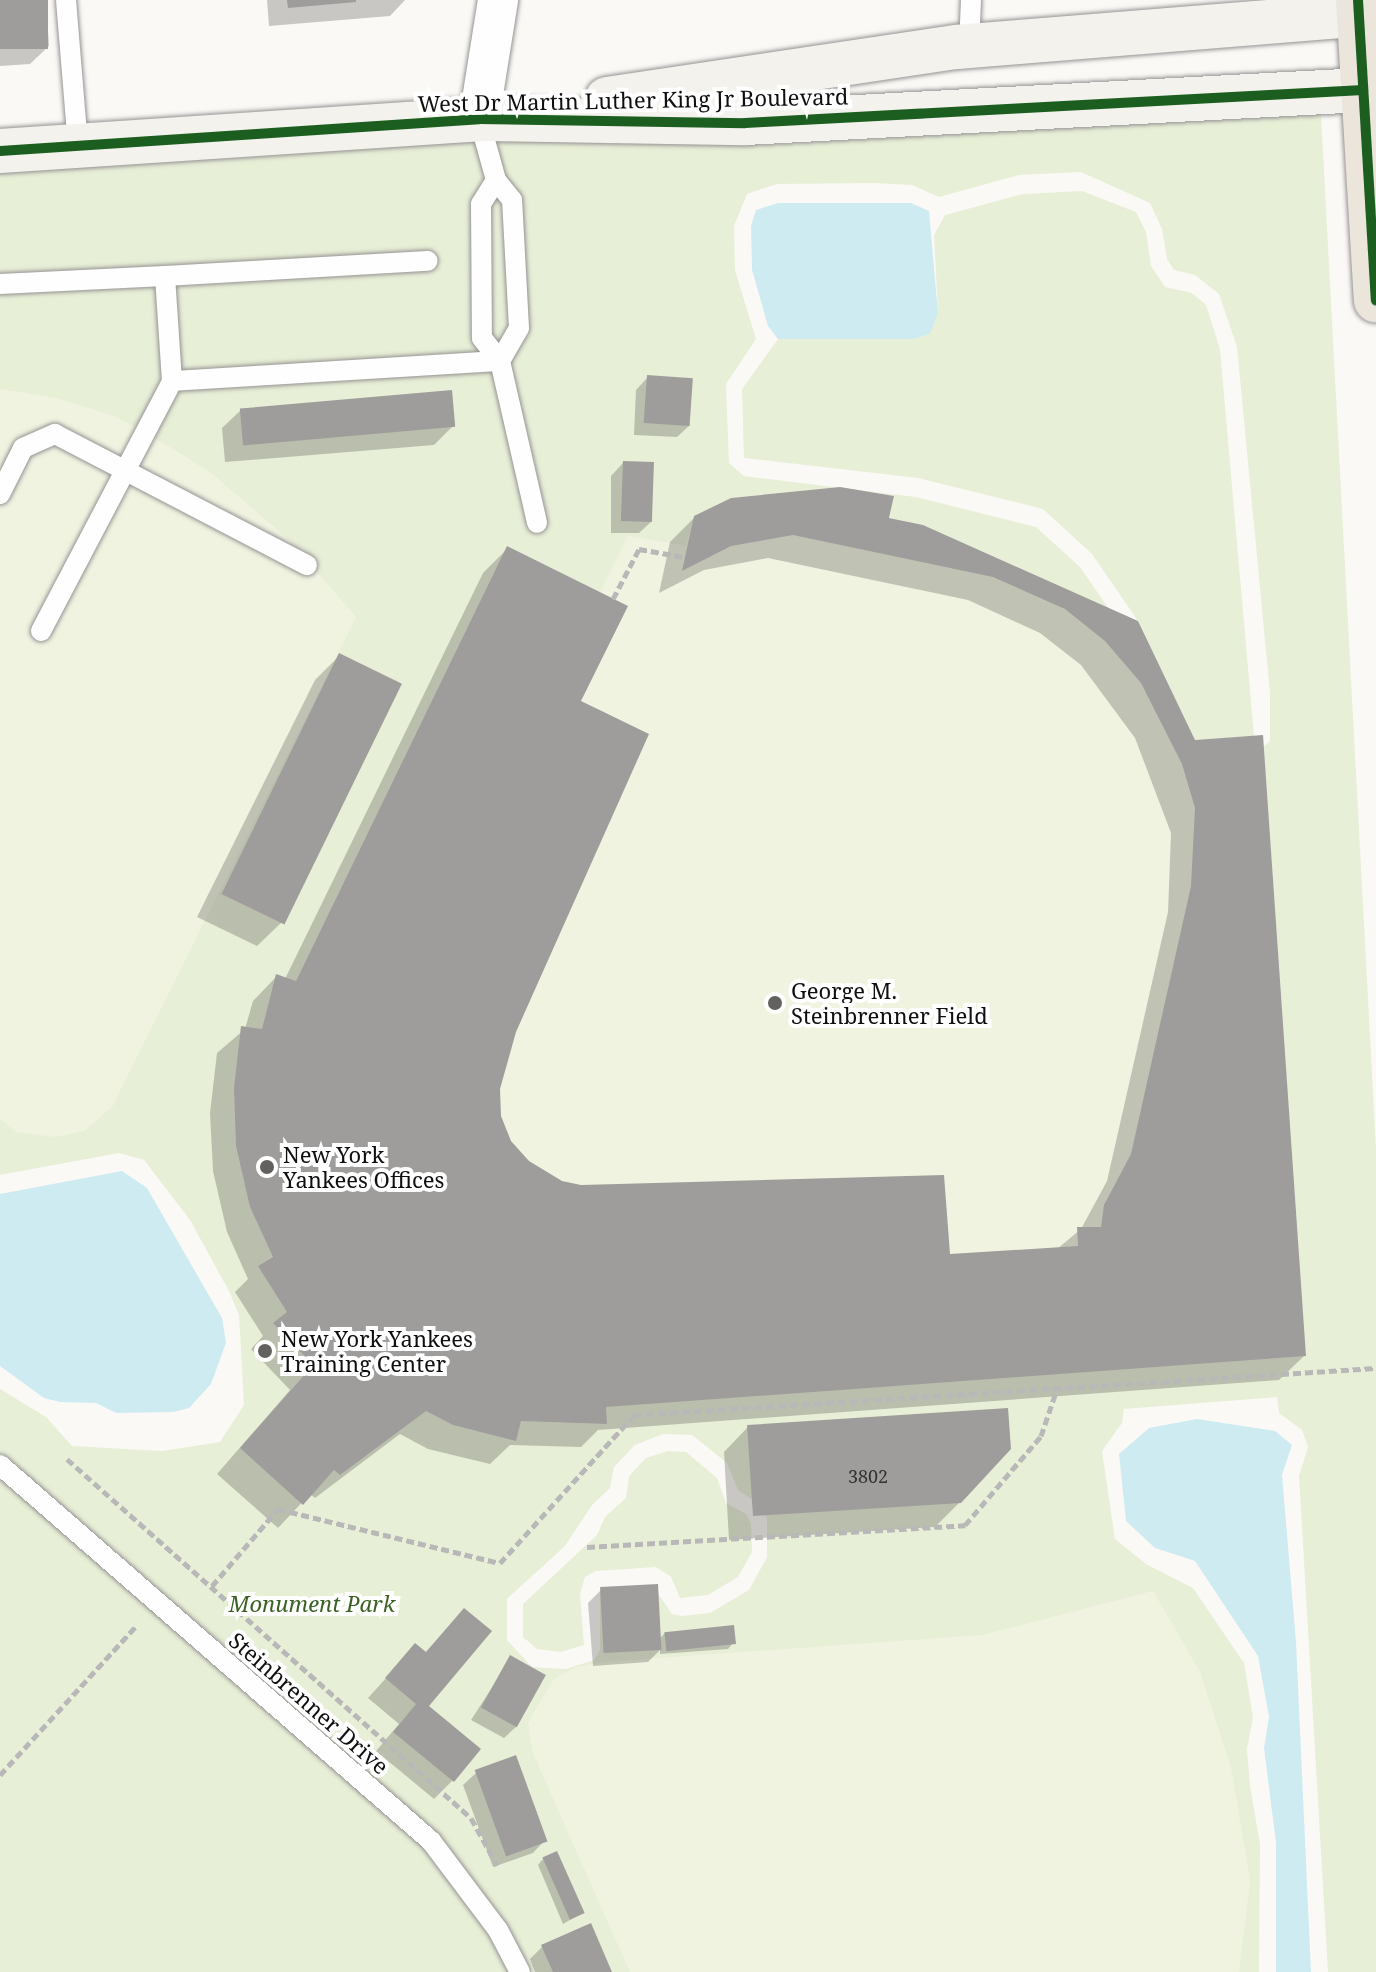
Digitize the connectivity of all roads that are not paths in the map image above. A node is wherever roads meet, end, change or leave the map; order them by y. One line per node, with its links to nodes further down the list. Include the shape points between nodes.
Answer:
1 (66, 0): 8 (lane)
2 (498, 0): 7 (street)
3 (971, 0): 5 (lane)
4 (1365, 10): 5 (street, West Dr Martin Luther King Jr Boulevard); 6 (main road)
5 (969, 46): 7 (street, West Dr Martin Luther King Jr Boulevard)
6 (1369, 90): 7 (street, West Dr Martin Luther King Jr Boulevard, via 745,123); 16 (main road)
7 (479, 119): 8 (street, West Dr Martin Luther King Jr Boulevard); 10 (lane)
8 (78, 145): 9 (street, West Dr Martin Luther King Jr Boulevard)
9 (0, 151)
10 (496, 180): 14 (lane, via 512,200); 15 (lane, via 481,204)
11 (428, 261): 12 (lane)
12 (165, 276): 13 (lane); 18 (lane)
13 (0, 284)
14 (517, 289): 15 (lane); 17 (lane, via 519,328)
15 (482, 291): 17 (lane, via 482,338)
16 (1376, 300)
17 (500, 361): 18 (lane); 21 (lane)
18 (172, 381): 19 (lane)
19 (126, 468): 20 (lane, via 55,434 23,448); 22 (lane); 23 (lane)
20 (0, 494)
21 (537, 523)
22 (307, 565)
23 (41, 631)
24 (0, 1465): 25 (lane, Steinbrenner Drive, via 431,1841 498,1930)
25 (520, 1972)

